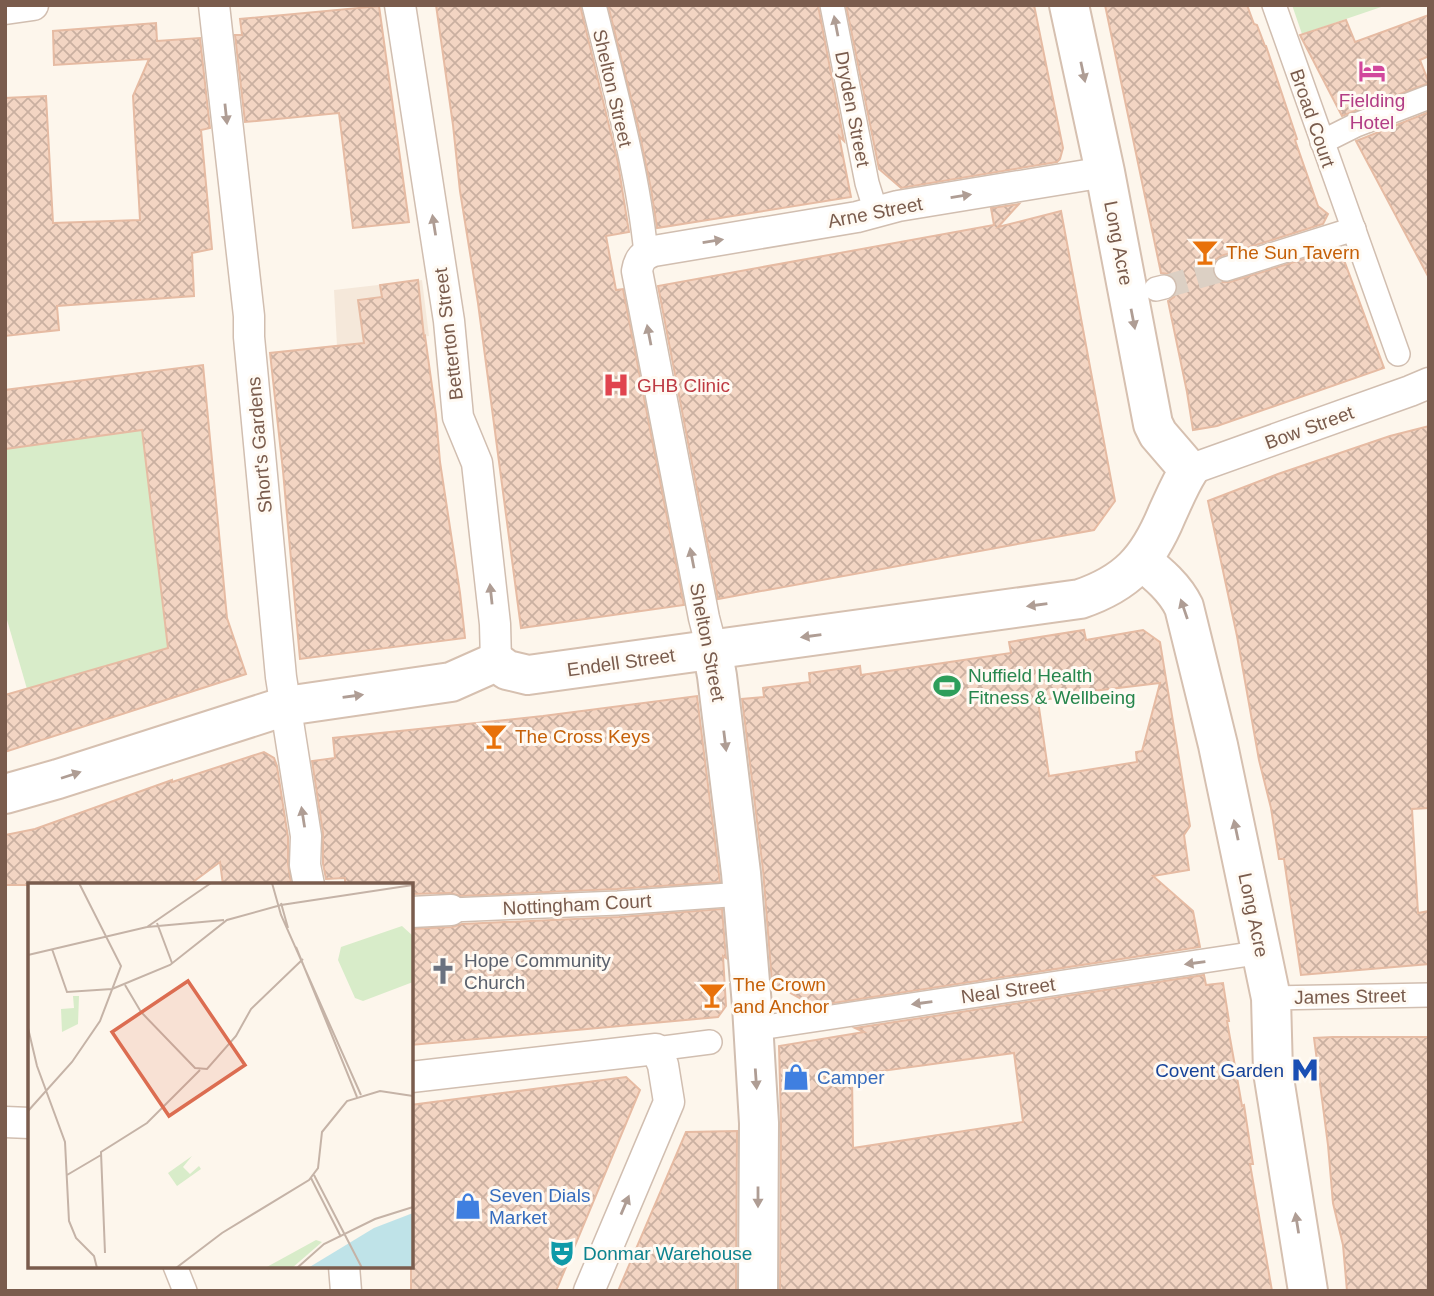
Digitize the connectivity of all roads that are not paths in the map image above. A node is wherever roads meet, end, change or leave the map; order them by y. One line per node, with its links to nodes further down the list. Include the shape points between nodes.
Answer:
1 (33, 5): 8 (street)
2 (214, 5): 22 (street, Short's Gardens, one-way to 22)
3 (400, 5): 21 (street, Betterton Street, one-way to 3, via 477,463 458,417 449,321)
4 (594, 5): 14 (street, Shelton Street, via 623,124)
5 (832, 5): 12 (street, Dryden Street, one-way to 5)
6 (1069, 5): 11 (main road, Long Acre, one-way to 11)
7 (1274, 5): 10 (street, Broad Court)
8 (5, 9)
9 (1429, 97): 10 (street)
10 (1322, 142): 13 (street, Broad Court)
11 (1105, 172): 12 (street, Arne Street, one-way to 11); 18 (main road, Long Acre, one-way to 18, via 1153,424)
12 (876, 212): 14 (street, Arne Street, one-way to 12)
13 (1354, 229): 15 (street); 16 (street, Broad Court)
14 (646, 254): 20 (street, Shelton Street, one-way to 14, via 637,271)
15 (1226, 269)
16 (1398, 354)
17 (1429, 383): 18 (street, Bow Street)
18 (1189, 470): 19 (main road, Endell Street)
19 (1142, 561): 20 (main road, Endell Street, one-way to 20, via 1103,592 1080,599); 28 (main road, Long Acre, one-way to 19, via 1184,607 1180,597)
20 (712, 649): 21 (main road, Endell Street, via 528,675); 25 (main road, Shelton Street, one-way to 25)
21 (496, 662): 22 (main road, one-way to 21, via 451,682)
22 (286, 706): 23 (main road, one-way to 22); 24 (street, Short's Gardens, one-way to 22)
23 (5, 794)
24 (309, 883)
25 (742, 894): 26 (street, Nottingham Court); 31 (main road, Shelton Street)
26 (451, 910): 27 (street, Nottingham Court)
27 (413, 912)
28 (1263, 952): 30 (main road, Long Acre); 31 (street, Neal Street, one-way to 31)
29 (1429, 995): 30 (street, James Street)
30 (1271, 998): 43 (main road, Long Acre, one-way to 30, via 1273,1072)
31 (753, 1029): 42 (main road, Shelton Street, one-way to 42, via 759,1123)
32 (710, 1042): 33 (street)
33 (656, 1049): 34 (street); 41 (street, one-way to 33, via 669,1102)
34 (413, 1077)
35 (5, 1122): 36 (street)
36 (28, 1123)
37 (176, 1268): 39 (street)
38 (344, 1268): 40 (street)
39 (185, 1291)
40 (346, 1291)
41 (589, 1291)
42 (758, 1291)
43 (1308, 1291)

